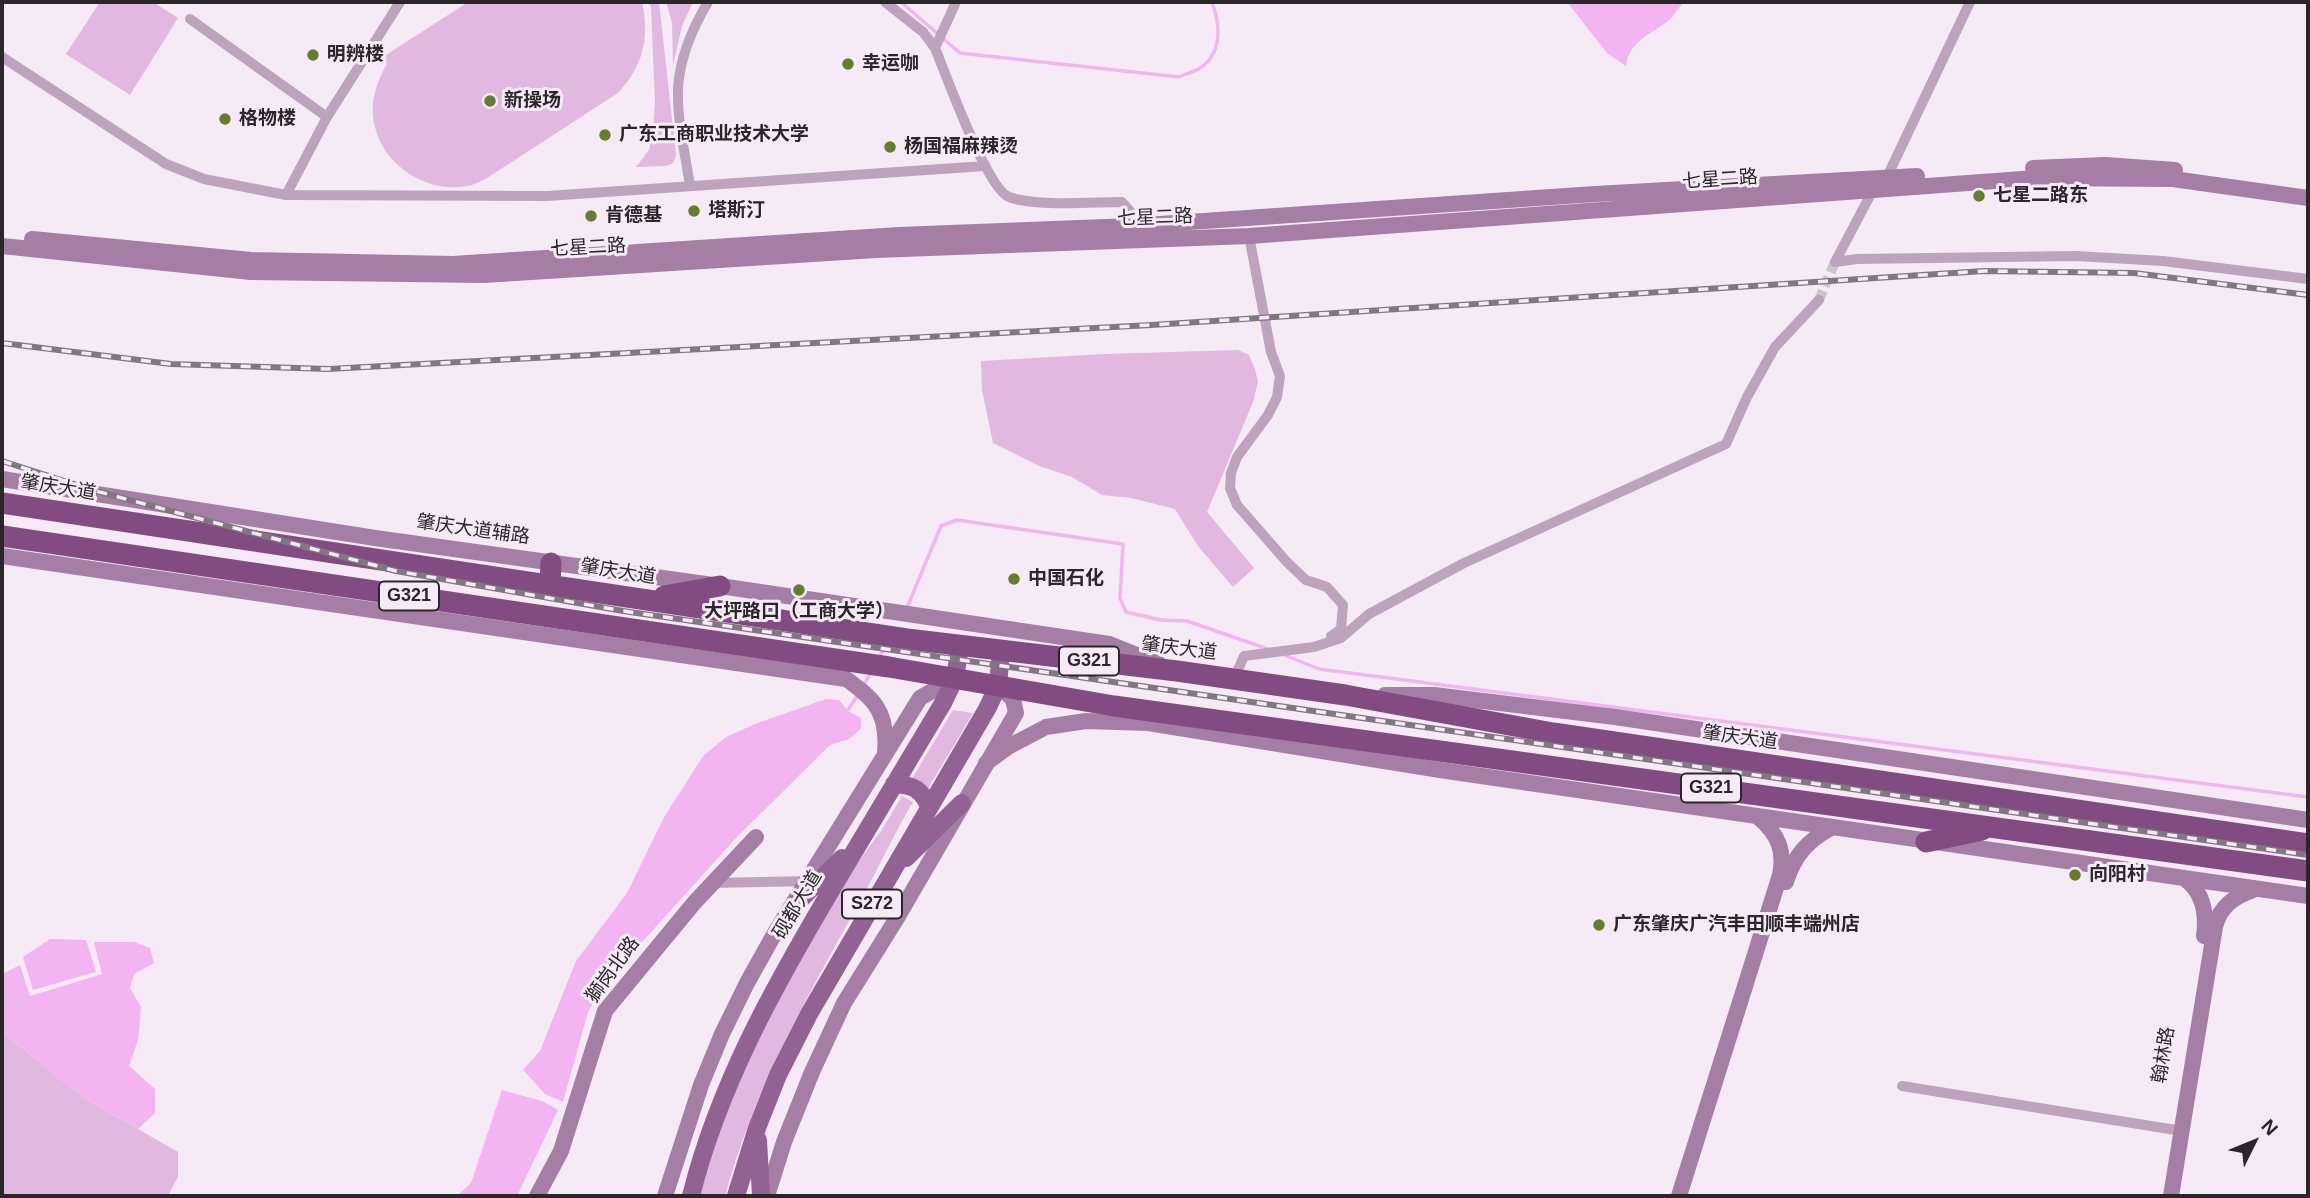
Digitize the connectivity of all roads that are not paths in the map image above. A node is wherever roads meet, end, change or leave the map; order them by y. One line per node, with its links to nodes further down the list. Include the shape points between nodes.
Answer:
1 (400, 2): 9 (street)
2 (708, 2): 12 (street, via 689,36 676,88)
3 (885, 2): 7 (street, via 923,32)
4 (956, 2): 7 (street)
5 (1970, 2): 11 (street)
6 (190, 19): 9 (street)
7 (935, 48): 10 (street)
8 (2, 57): 15 (street, via 166,164 204,179)
9 (327, 117): 15 (street)
10 (985, 166): 12 (street); 17 (street, via 1006,197 1122,202 1130,211)
11 (1887, 177): 13 (street, 七星二路, via 2105,165); 17 (street, 七星二路)
12 (690, 185): 15 (street, via 547,196)
13 (2308, 187)
14 (1873, 190): 16 (street, 七星二路, via 2036,178 2173,179); 19 (street, 七星二路); 22 (street, via 1835,262 2076,256 2163,261)
15 (286, 195)
16 (2308, 198)
17 (1131, 226): 20 (street, 七星二路)
18 (2, 235): 20 (street, 七星二路, via 251,260 453,264)
19 (1249, 236): 20 (street, 七星二路); 33 (street, via 1271,352 1280,376 1268,415 1237,457 1230,488 1237,506 1286,561 1306,580 1327,587 1343,605 1341,629)
20 (876, 244): 21 (street, 七星二路, via 484,275 251,272)
21 (2, 246)
22 (2308, 279)
23 (1819, 300): 33 (street, via 1774,347 1726,443 1464,563 1369,614 1341,638)
24 (2, 479): 28 (street, 肇庆大道辅路)
25 (2, 503): 29 (highway, 肇庆大道 / G321)
26 (2, 536): 35 (highway, G321)
27 (2, 556): 36 (street)
28 (551, 563): 29 (highway); 30 (street, 肇庆大道辅路)
29 (550, 585): 31 (highway, 肇庆大道 / G321)
30 (720, 586): 31 (highway); 38 (street, 肇庆大道辅路, via 1109,644)
31 (646, 600): 32 (highway, 肇庆大道 / G321)
32 (960, 646): 34 (highway, 肇庆大道 / G321); 39 (main road, 砚都大道 / S272)
33 (1314, 647): 40 (street, via 1244,656)
34 (1001, 652): 38 (highway, 肇庆大道 / G321); 41 (main road, S272)
35 (815, 656): 36 (street); 37 (highway, G321)
36 (762, 665): 37 (street)
37 (851, 670): 39 (highway, G321, via 888,667); 46 (street, via 882,715)
38 (1177, 671): 40 (highway, 肇庆大道 / G321)
39 (955, 678): 41 (highway, G321); 46 (street, via 920,698); 48 (main road, 砚都大道 / S272)
40 (1234, 679): 42 (highway, 肇庆大道 / G321)
41 (998, 686): 43 (highway, G321); 47 (street, via 1013,699 1016,713); 50 (main road, S272)
42 (1345, 695): 52 (street, via 1434,695 1615,718); 58 (highway, 肇庆大道 / G321, via 1553,733)
43 (1114, 706): 44 (highway, G321); 45 (street)
44 (1191, 717): 45 (street); 53 (highway, G321)
45 (1149, 723): 47 (street, via 1086,721 1046,727); 51 (street)
46 (884, 759): 62 (street)
47 (986, 763): 49 (street)
48 (894, 784): 50 (main road, via 915,788); 56 (main road, 砚都大道 / S272)
49 (962, 803): 60 (main road); 76 (street, via 845,1003 807,1083)
50 (929, 806): 60 (main road, S272)
51 (1758, 817): 54 (street); 77 (street, via 1778,839 1783,859 1780,876)
52 (2308, 820)
53 (1996, 827): 57 (highway); 59 (highway, G321)
54 (1831, 828): 57 (street); 78 (street, via 1807,843 1788,874)
55 (756, 837): 63 (street, 獅岗北路)
56 (862, 838): 66 (main road); 73 (main road, 砚都大道 / S272, via 742,1050)
57 (1926, 842): 61 (street)
58 (2308, 844)
59 (2308, 871)
60 (891, 872): 69 (main road, S272, via 808,1014)
61 (2185, 879): 64 (street); 67 (street, via 2201,898)
62 (809, 881): 63 (street); 66 (street)
63 (712, 883): 71 (street, 獅岗北路, via 605,1011 561,1151)
64 (2256, 889): 65 (street); 67 (street, via 2227,903)
65 (2308, 896)
66 (793, 907): 72 (street, via 722,1034)
67 (2211, 924): 70 (street, 翰林路)
68 (1902, 1086): 70 (street)
69 (757, 1128): 74 (main road, S272); 75 (main road)
70 (2178, 1130): 79 (street, 翰林路); 80 (street, 翰林路)
71 (537, 1196)
72 (665, 1196)
73 (691, 1196)
74 (736, 1196)
75 (761, 1196)
76 (767, 1196)
77 (1679, 1196)
78 (1691, 1196)
79 (2163, 1196)
80 (2171, 1196)

